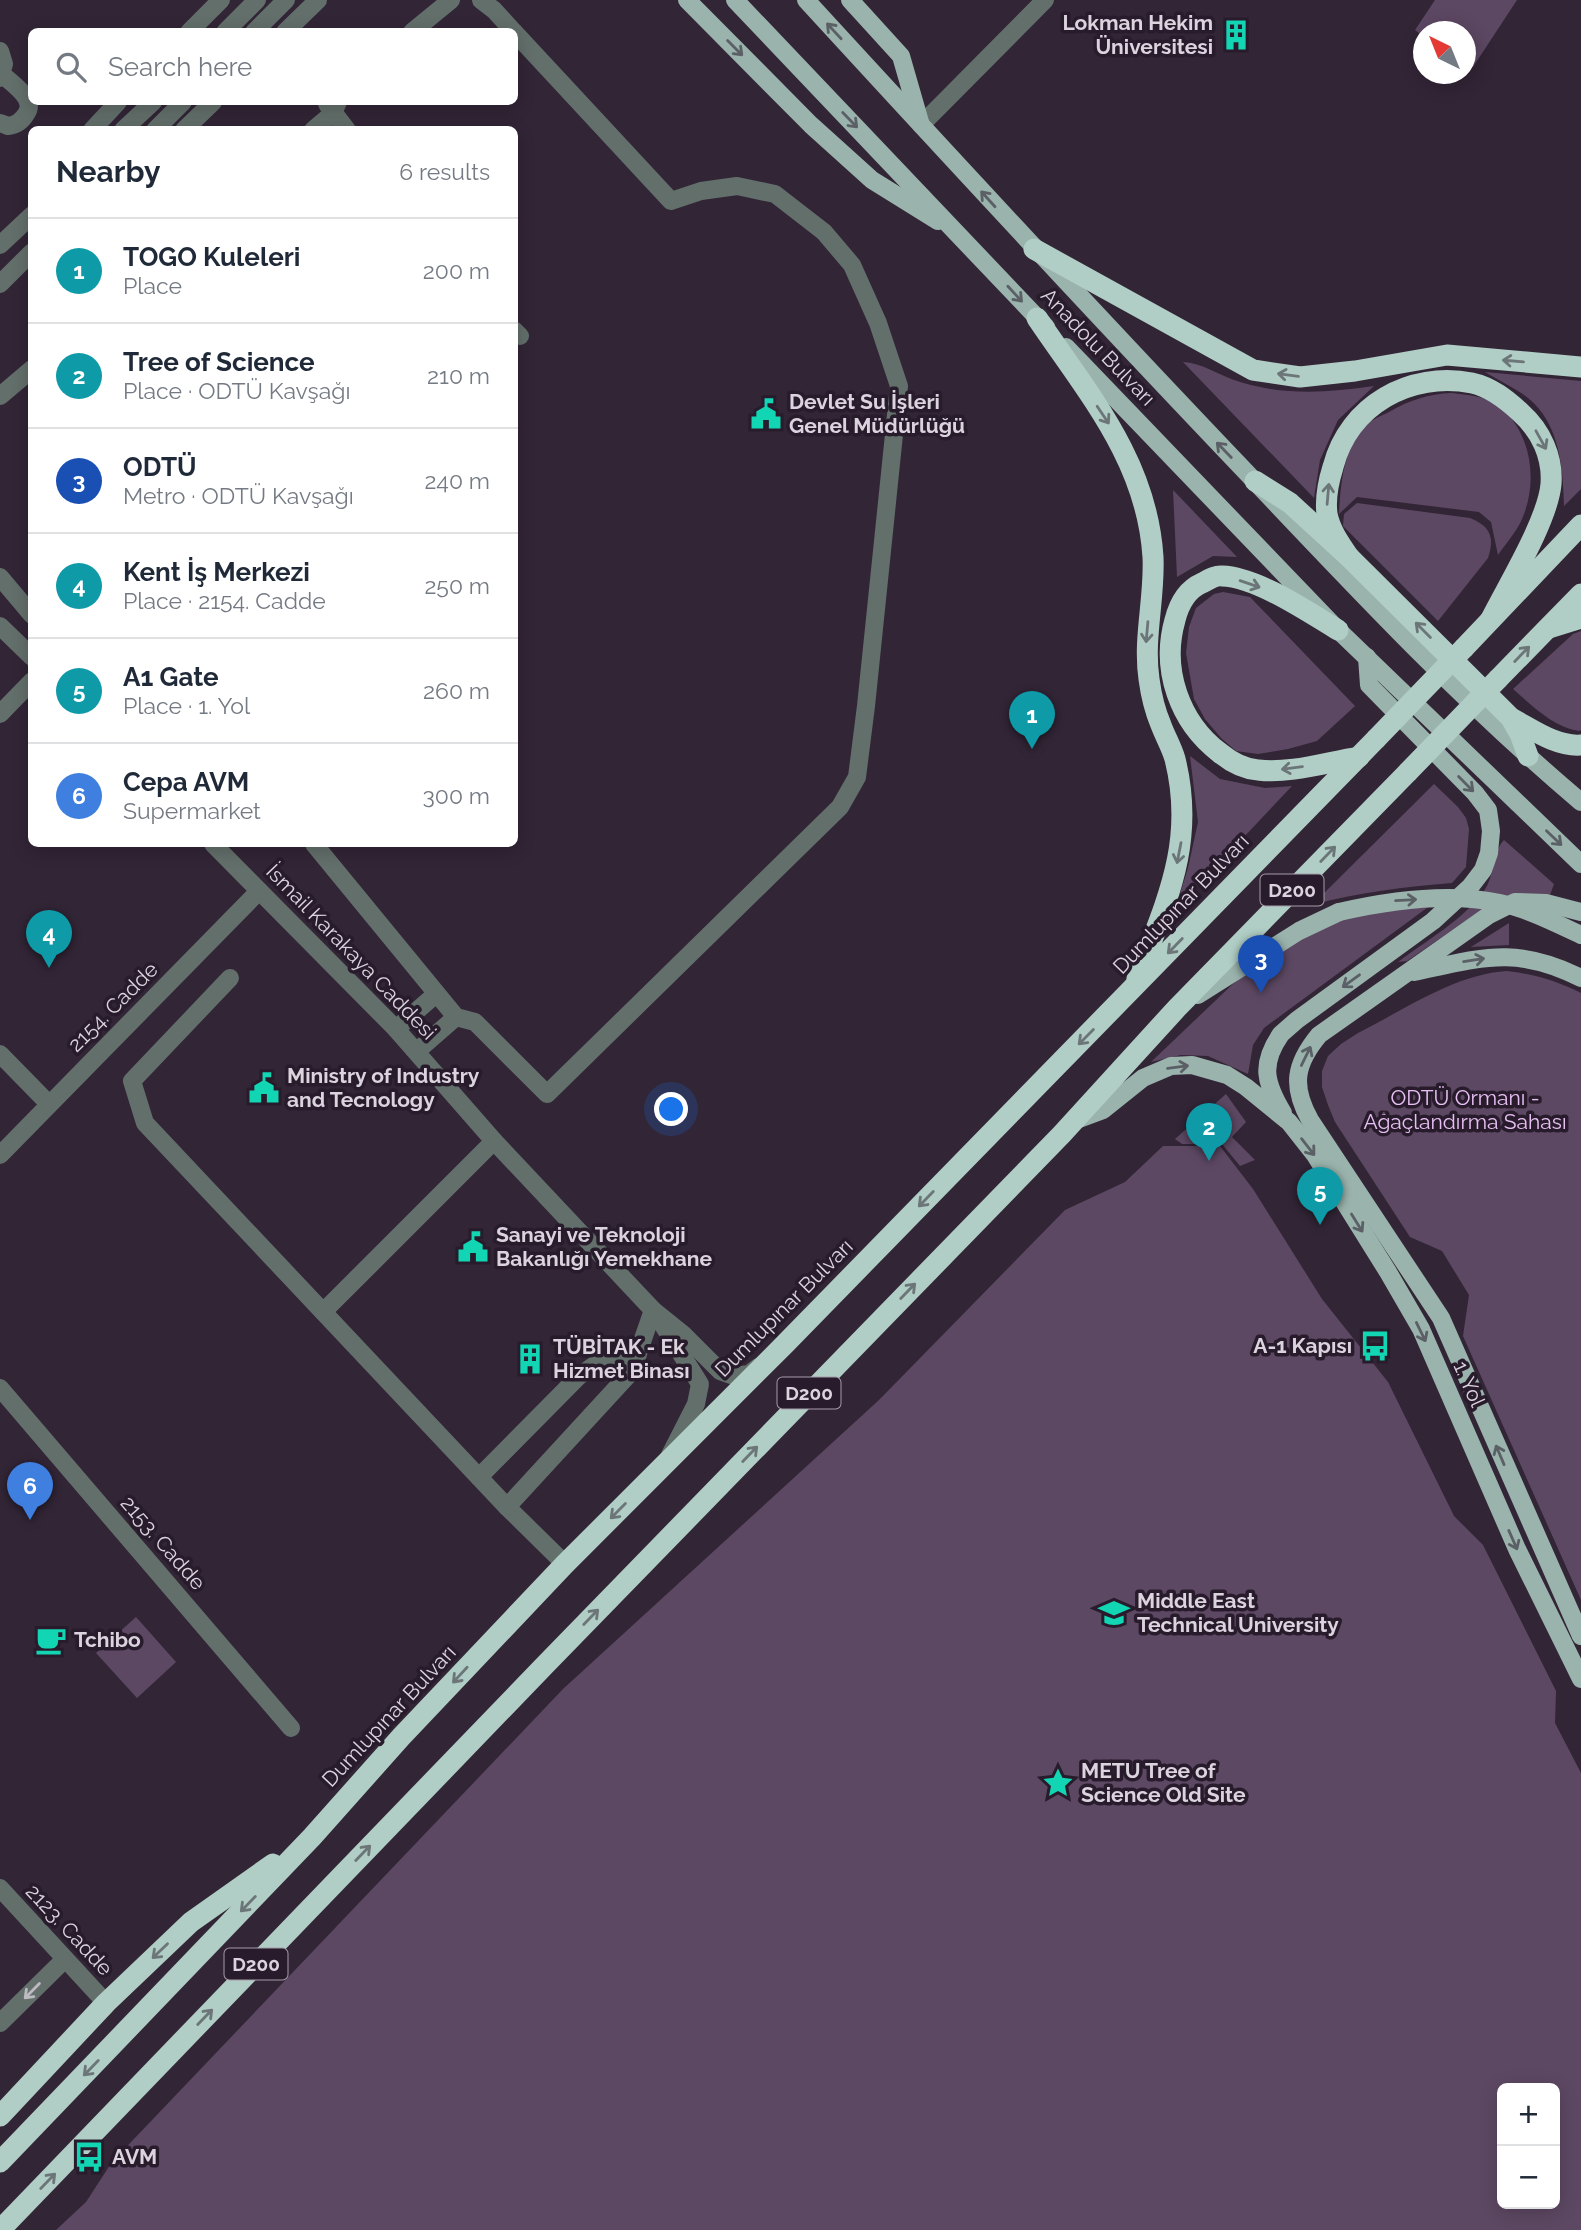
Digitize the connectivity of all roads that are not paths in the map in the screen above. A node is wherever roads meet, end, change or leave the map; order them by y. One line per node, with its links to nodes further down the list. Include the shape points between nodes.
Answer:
1 (222, 0): 12 (street)
2 (257, 0): 13 (street)
3 (286, 0): 14 (street)
4 (318, 0): 15 (street)
5 (451, 0): 16 (street)
6 (481, 0): 17 (street)
7 (687, 0): 37 (main road, one-way to 37, via 872,180)
8 (736, 0): 37 (main road, Anadolu Bulvarı, one-way to 37)
9 (806, 0): 29 (main road, Anadolu Bulvarı, one-way to 9)
10 (850, 0): 29 (main road, via 901,56)
11 (1045, 0): 29 (street)
12 (193, 28)
13 (229, 28)
14 (258, 28)
15 (289, 28)
16 (417, 28)
17 (510, 28)
18 (518, 36): 80 (street, via 671,201 737,186 775,194 824,232 852,265 899,386 857,777 840,807 547,1094 475,1022)
19 (0, 51): 20 (street)
20 (1, 76): 21 (street)
21 (28, 101)
22 (30, 105): 28 (street, via 16,124 8,127)
23 (115, 105): 30 (street)
24 (150, 105): 31 (street)
25 (180, 105): 32 (street)
26 (210, 105): 33 (street)
27 (332, 105): 34 (street); 35 (street)
28 (0, 122)
29 (920, 125): 39 (main road, Anadolu Bulvarı, one-way to 29)
30 (96, 126)
31 (127, 126)
32 (159, 126)
33 (188, 126)
34 (316, 126)
35 (345, 126)
36 (27, 217): 38 (street)
37 (959, 234): 42 (main road, Anadolu Bulvarı, one-way to 42)
38 (0, 245)
39 (1034, 249): 43 (highway, one-way to 39, via 1447,355 1300,377 1254,370); 46 (main road, Anadolu Bulvarı, one-way to 39)
40 (28, 256): 41 (street)
41 (0, 284)
42 (1037, 318): 56 (main road, Anadolu Bulvarı); 77 (highway, one-way to 77, via 1117,435 1137,478 1150,527 1149,680 1174,756 1182,793 1183,835 1172,890)
43 (1581, 367)
44 (28, 372): 45 (street)
45 (0, 396)
46 (1255, 481): 48 (highway, via 1290,503); 63 (main road, Anadolu Bulvarı, via 1454,687)
47 (1581, 525): 53 (highway, Dumlupınar Bulvarı)
48 (1349, 556): 53 (highway, one-way to 53, via 1328,517 1326,498 1338,448 1359,417 1394,391 1435,380 1474,383 1504,397 1531,423 1549,454 1551,484 1544,513); 61 (highway, one-way to 48)
49 (0, 577): 51 (street)
50 (1581, 594): 55 (highway)
51 (28, 609)
52 (1581, 618): 55 (highway)
53 (1491, 619): 64 (highway, Dumlupınar Bulvarı, bridge)
54 (0, 626): 57 (street)
55 (1547, 629): 79 (highway, D200, one-way to 55, bridge)
56 (1338, 630): 58 (main road, Anadolu Bulvarı); 64 (highway, one-way to 56, via 1280,769 1233,764 1190,724 1177,697 1170,663 1179,603 1195,586 1220,575 1273,592)
57 (28, 653)
58 (1367, 657): 66 (main road, one-way to 66, via 1369,685); 67 (main road, Anadolu Bulvarı)
59 (28, 685): 60 (street)
60 (0, 714)
61 (1511, 718): 62 (highway, via 1557,741); 63 (highway)
62 (1581, 745)
63 (1528, 756): 65 (main road, Anadolu Bulvarı)
64 (1359, 757): 77 (highway, Dumlupınar Bulvarı / D200, one-way to 77)
65 (1581, 802)
66 (1488, 810): 67 (main road); 87 (main road, one-way to 87, via 1491,831 1483,870 1453,904 1297,1020 1270,1049 1268,1083)
67 (1527, 812): 70 (main road, Anadolu Bulvarı, one-way to 70)
68 (216, 847): 71 (street, İsmail Karakaya Caddesi)
69 (316, 847): 78 (street)
70 (1581, 864)
71 (259, 891): 81 (street, İsmail Karakaya Caddesi); 84 (street, 2154. Cadde)
72 (1581, 912): 74 (main road, via 1546,902 1515,902 1469,928)
73 (1581, 935): 79 (main road, one-way to 73, bridge, via 1298,931 1339,912 1383,902 1472,898 1529,912)
74 (1407, 973): 76 (main road, one-way to 76, via 1505,956 1534,959); 85 (main road, one-way to 74, via 1297,1078 1308,1049 1333,1024)
75 (230, 978): 93 (street, via 132,1081 145,1123)
76 (1581, 978)
77 (1134, 988): 94 (highway, Dumlupınar Bulvarı / D200, one-way to 94)
78 (436, 994): 80 (street); 81 (street)
79 (1177, 1008): 86 (highway, D200)
80 (456, 1017): 82 (street)
81 (396, 1029): 82 (street, İsmail Karakaya Caddesi)
82 (417, 1051): 88 (street, İsmail Karakaya Caddesi)
83 (0, 1054): 84 (street)
84 (49, 1104): 89 (street, 2154. Cadde)
85 (1308, 1115): 87 (main road); 90 (main road, 1. Yol)
86 (1076, 1120): 87 (main road, one-way to 87, via 1103,1110 1143,1078 1171,1066 1192,1065 1227,1075); 113 (highway, D200, one-way to 86)
87 (1289, 1122): 91 (main road, 1. Yol, one-way to 91, via 1315,1155)
88 (494, 1141): 92 (street, İsmail Karakaya Caddesi); 93 (street)
89 (0, 1155)
90 (1404, 1261): 91 (main road); 101 (main road, 1. Yol, one-way to 90, via 1441,1318)
91 (1388, 1272): 102 (main road, 1. Yol, one-way to 102, via 1421,1329)
92 (653, 1310): 94 (street, İsmail Karakaya Caddesi, via 720,1371 734,1376 749,1374); 95 (street); 97 (street, İsmail Karakaya Caddesi, via 699,1384 696,1404)
93 (323, 1312): 98 (street)
94 (785, 1344): 97 (highway, Dumlupınar Bulvarı / D200)
95 (632, 1371): 98 (street, via 623,1364 600,1361 579,1376); 99 (street)
96 (0, 1388): 105 (street, 2153. Cadde)
97 (666, 1462): 100 (highway, Dumlupınar Bulvarı / D200, one-way to 100)
98 (479, 1477): 99 (street)
99 (507, 1507): 100 (street)
100 (565, 1564): 106 (highway, Dumlupınar Bulvarı / D200, one-way to 106)
101 (1568, 1607): 102 (main road); 103 (main road, 1. Yol)
102 (1549, 1616): 104 (main road, 1. Yol)
103 (1581, 1636)
104 (1581, 1679)
105 (291, 1728)
106 (312, 1837): 109 (highway, one-way to 109, via 191,1922); 112 (highway, Dumlupınar Bulvarı / D200, one-way to 112)
107 (0, 1888): 108 (street, 2123. Cadde)
108 (64, 1960): 109 (street, 2123. Cadde); 110 (street, one-way to 110)
109 (106, 2003): 111 (highway)
110 (0, 2023)
111 (0, 2116)
112 (0, 2162)
113 (0, 2230)

